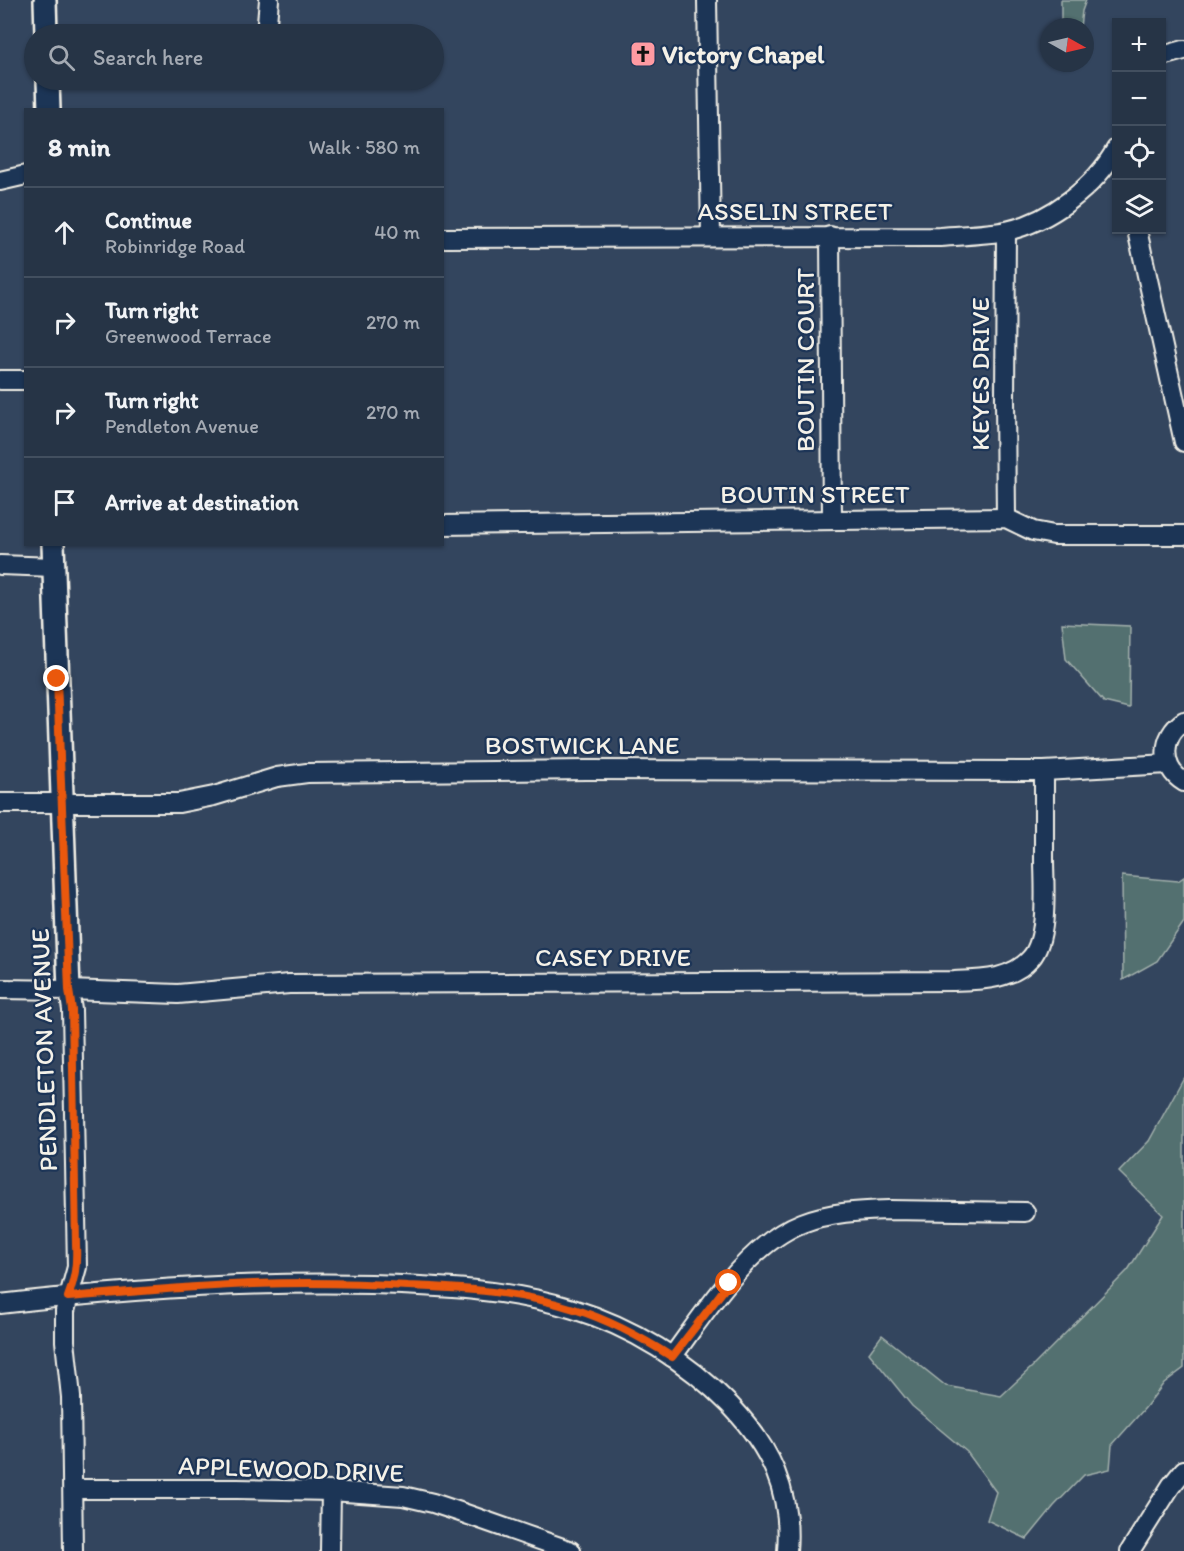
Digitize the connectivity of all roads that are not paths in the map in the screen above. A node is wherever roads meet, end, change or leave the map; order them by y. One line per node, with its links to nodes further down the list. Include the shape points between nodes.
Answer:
1 (45, 0): 4 (street)
2 (269, 0): 5 (street)
3 (707, 0): 16 (street)
4 (46, 24)
5 (267, 24)
6 (1184, 50): 7 (street)
7 (1166, 54)
8 (48, 90): 9 (street)
9 (49, 108)
10 (1112, 155): 13 (street, ASSELIN STREET, via 1098,174 1062,206)
11 (24, 175): 12 (street)
12 (0, 181)
13 (1006, 231): 15 (street, ASSELIN STREET, via 940,237); 21 (street, KEYES DRIVE)
14 (1138, 234): 20 (street)
15 (830, 236): 16 (street, ASSELIN STREET); 22 (street, BOUTIN COURT)
16 (711, 237): 17 (street, ASSELIN STREET)
17 (444, 238)
18 (0, 380): 19 (street)
19 (24, 380)
20 (1184, 442)
21 (1006, 518): 22 (street, BOUTIN STREET); 24 (street, BOUTIN STREET, via 1033,531 1054,535)
22 (832, 520): 23 (street, BOUTIN STREET)
23 (444, 525)
24 (1184, 535)
25 (53, 546): 27 (street, PENDLETON AVENUE)
26 (0, 565): 27 (street)
27 (54, 567): 33 (street, PENDLETON AVENUE)
28 (1184, 721): 29 (street, via 1168,738)
29 (1168, 764): 30 (street, BOSTWICK LANE); 31 (street)
30 (1044, 771): 33 (street, BOSTWICK LANE, via 324,772 277,777 179,803); 35 (street, CASEY DRIVE, via 1044,904 1039,944 1024,965 993,978 290,984 178,994)
31 (1184, 782)
32 (0, 802): 33 (street, BOSTWICK LANE)
33 (62, 804): 35 (street, PENDLETON AVENUE)
34 (0, 989): 35 (street, CASEY DRIVE)
35 (69, 990): 37 (street, PENDLETON AVENUE, via 77,1267)
36 (1025, 1212): 39 (street, via 878,1210 831,1215 803,1223 781,1233 748,1261)
37 (68, 1297): 38 (street); 39 (street, via 254,1284 471,1290 573,1309 631,1332); 41 (street, PENDLETON AVENUE, via 64,1341 71,1397)
38 (0, 1304)
39 (672, 1357): 46 (street, via 722,1397 766,1451 785,1503)
40 (1184, 1470): 47 (street)
41 (73, 1489): 42 (street, APPLEWOOD DRIVE); 43 (street, PENDLETON AVENUE)
42 (331, 1491): 44 (street); 45 (street, APPLEWOOD DRIVE, via 403,1496 433,1503)
43 (73, 1551)
44 (330, 1551)
45 (571, 1551)
46 (787, 1551)
47 (1130, 1551)

